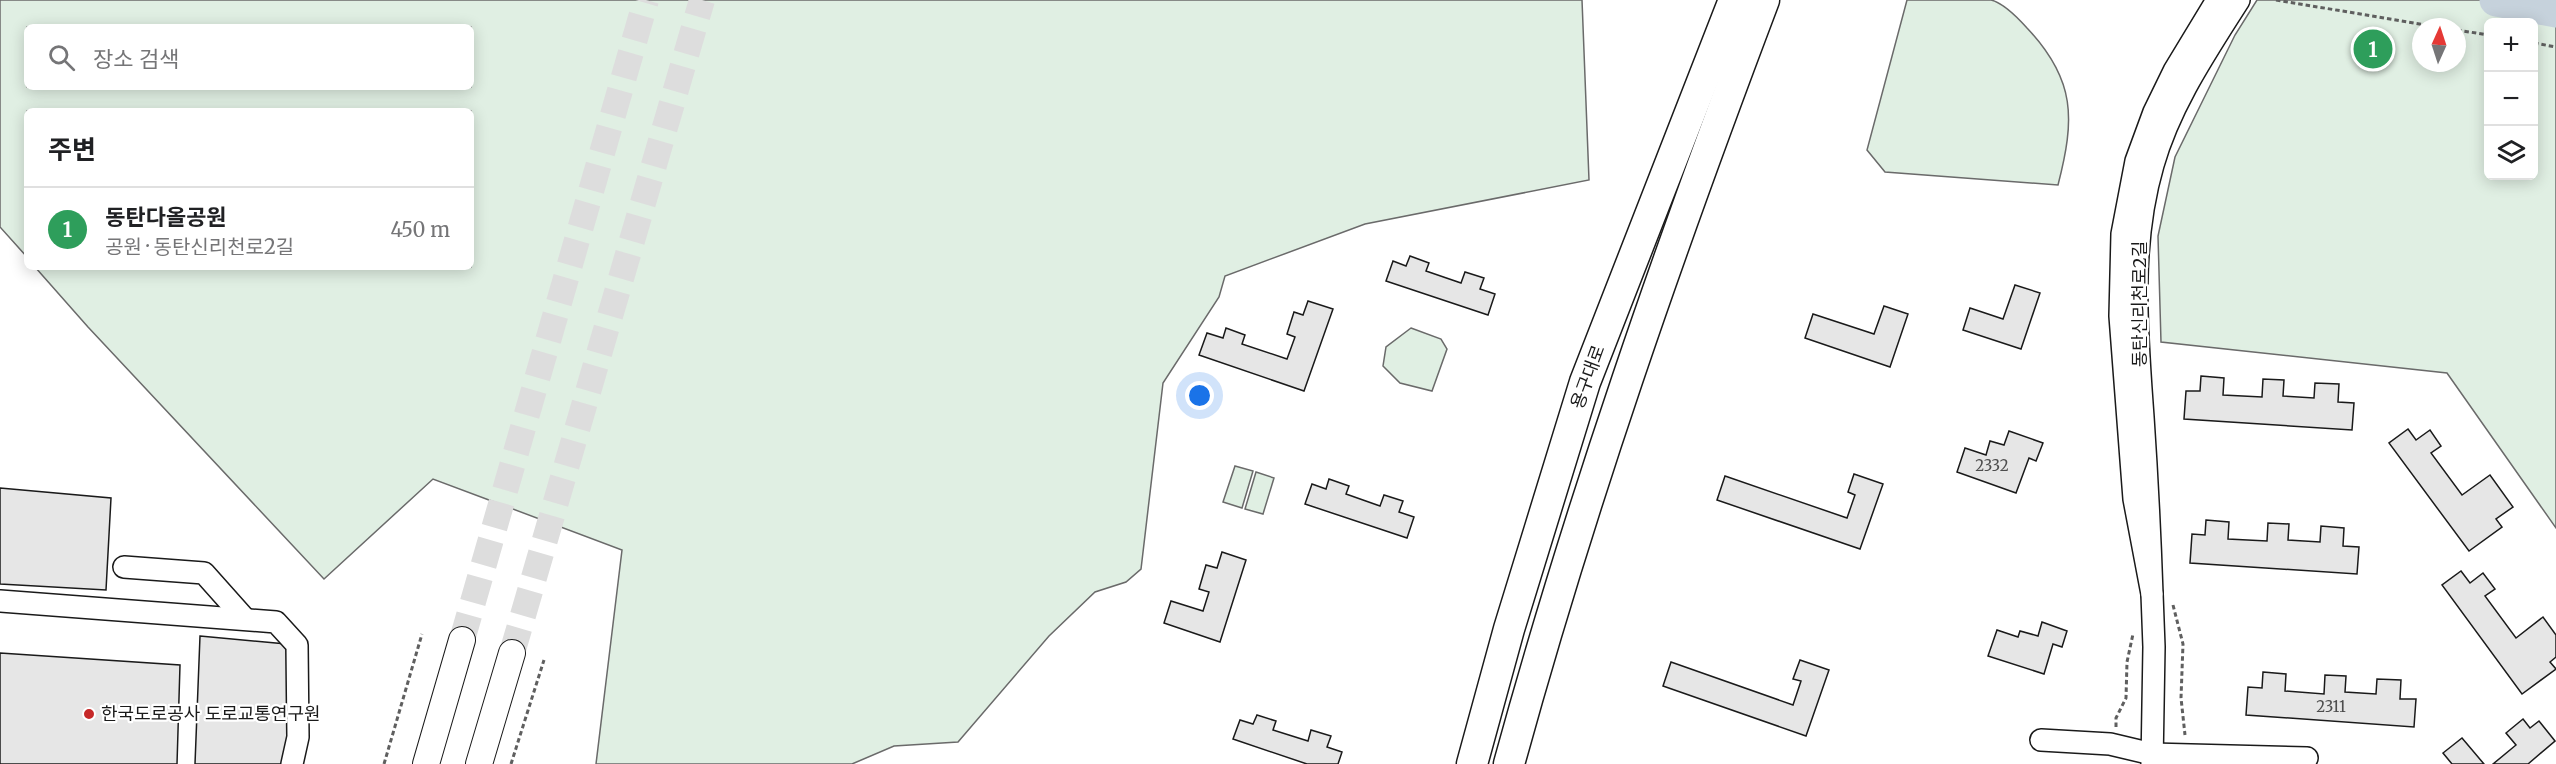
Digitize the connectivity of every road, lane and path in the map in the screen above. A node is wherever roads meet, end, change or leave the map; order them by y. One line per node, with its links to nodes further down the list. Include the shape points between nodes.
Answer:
1 (1734, 0): 12 (highway, 용구대로)
2 (1764, 0): 12 (highway, 용구대로)
3 (2217, 0): 7 (street, 동탄신리천로2길)
4 (2239, 0): 7 (street, 동탄신리천로2길)
5 (2276, 0): 6 (path)
6 (2412, 23)
7 (2211, 26): 14 (street, 동탄신리천로2길, via 2152,165 2139,235 2136,314)
8 (2466, 32): 9 (path)
9 (2484, 35)
10 (2538, 44): 11 (path)
11 (2556, 47)
12 (1713, 96): 32 (highway, 용구대로, via 1585,382); 33 (highway, 용구대로, via 1539,652)
13 (124, 567): 16 (street, via 204,573)
14 (2162, 595): 23 (path, via 2183,644 2181,698); 26 (street, 동탄신리천로2길, via 2154,647)
15 (0, 601): 16 (street)
16 (245, 620): 27 (street, via 276,622 297,645 298,737)
17 (422, 634): 28 (path)
18 (462, 640): 29 (main road)
19 (512, 653): 30 (main road)
20 (544, 660): 31 (path)
21 (2126, 698): 22 (path)
22 (2116, 718)
23 (2185, 732)
24 (2041, 740): 26 (street, via 2110,744)
25 (2307, 758): 26 (street)
26 (2152, 759)
27 (292, 764)
28 (384, 764)
29 (426, 764)
30 (479, 764)
31 (511, 764)
32 (1472, 764)
33 (1509, 764)

